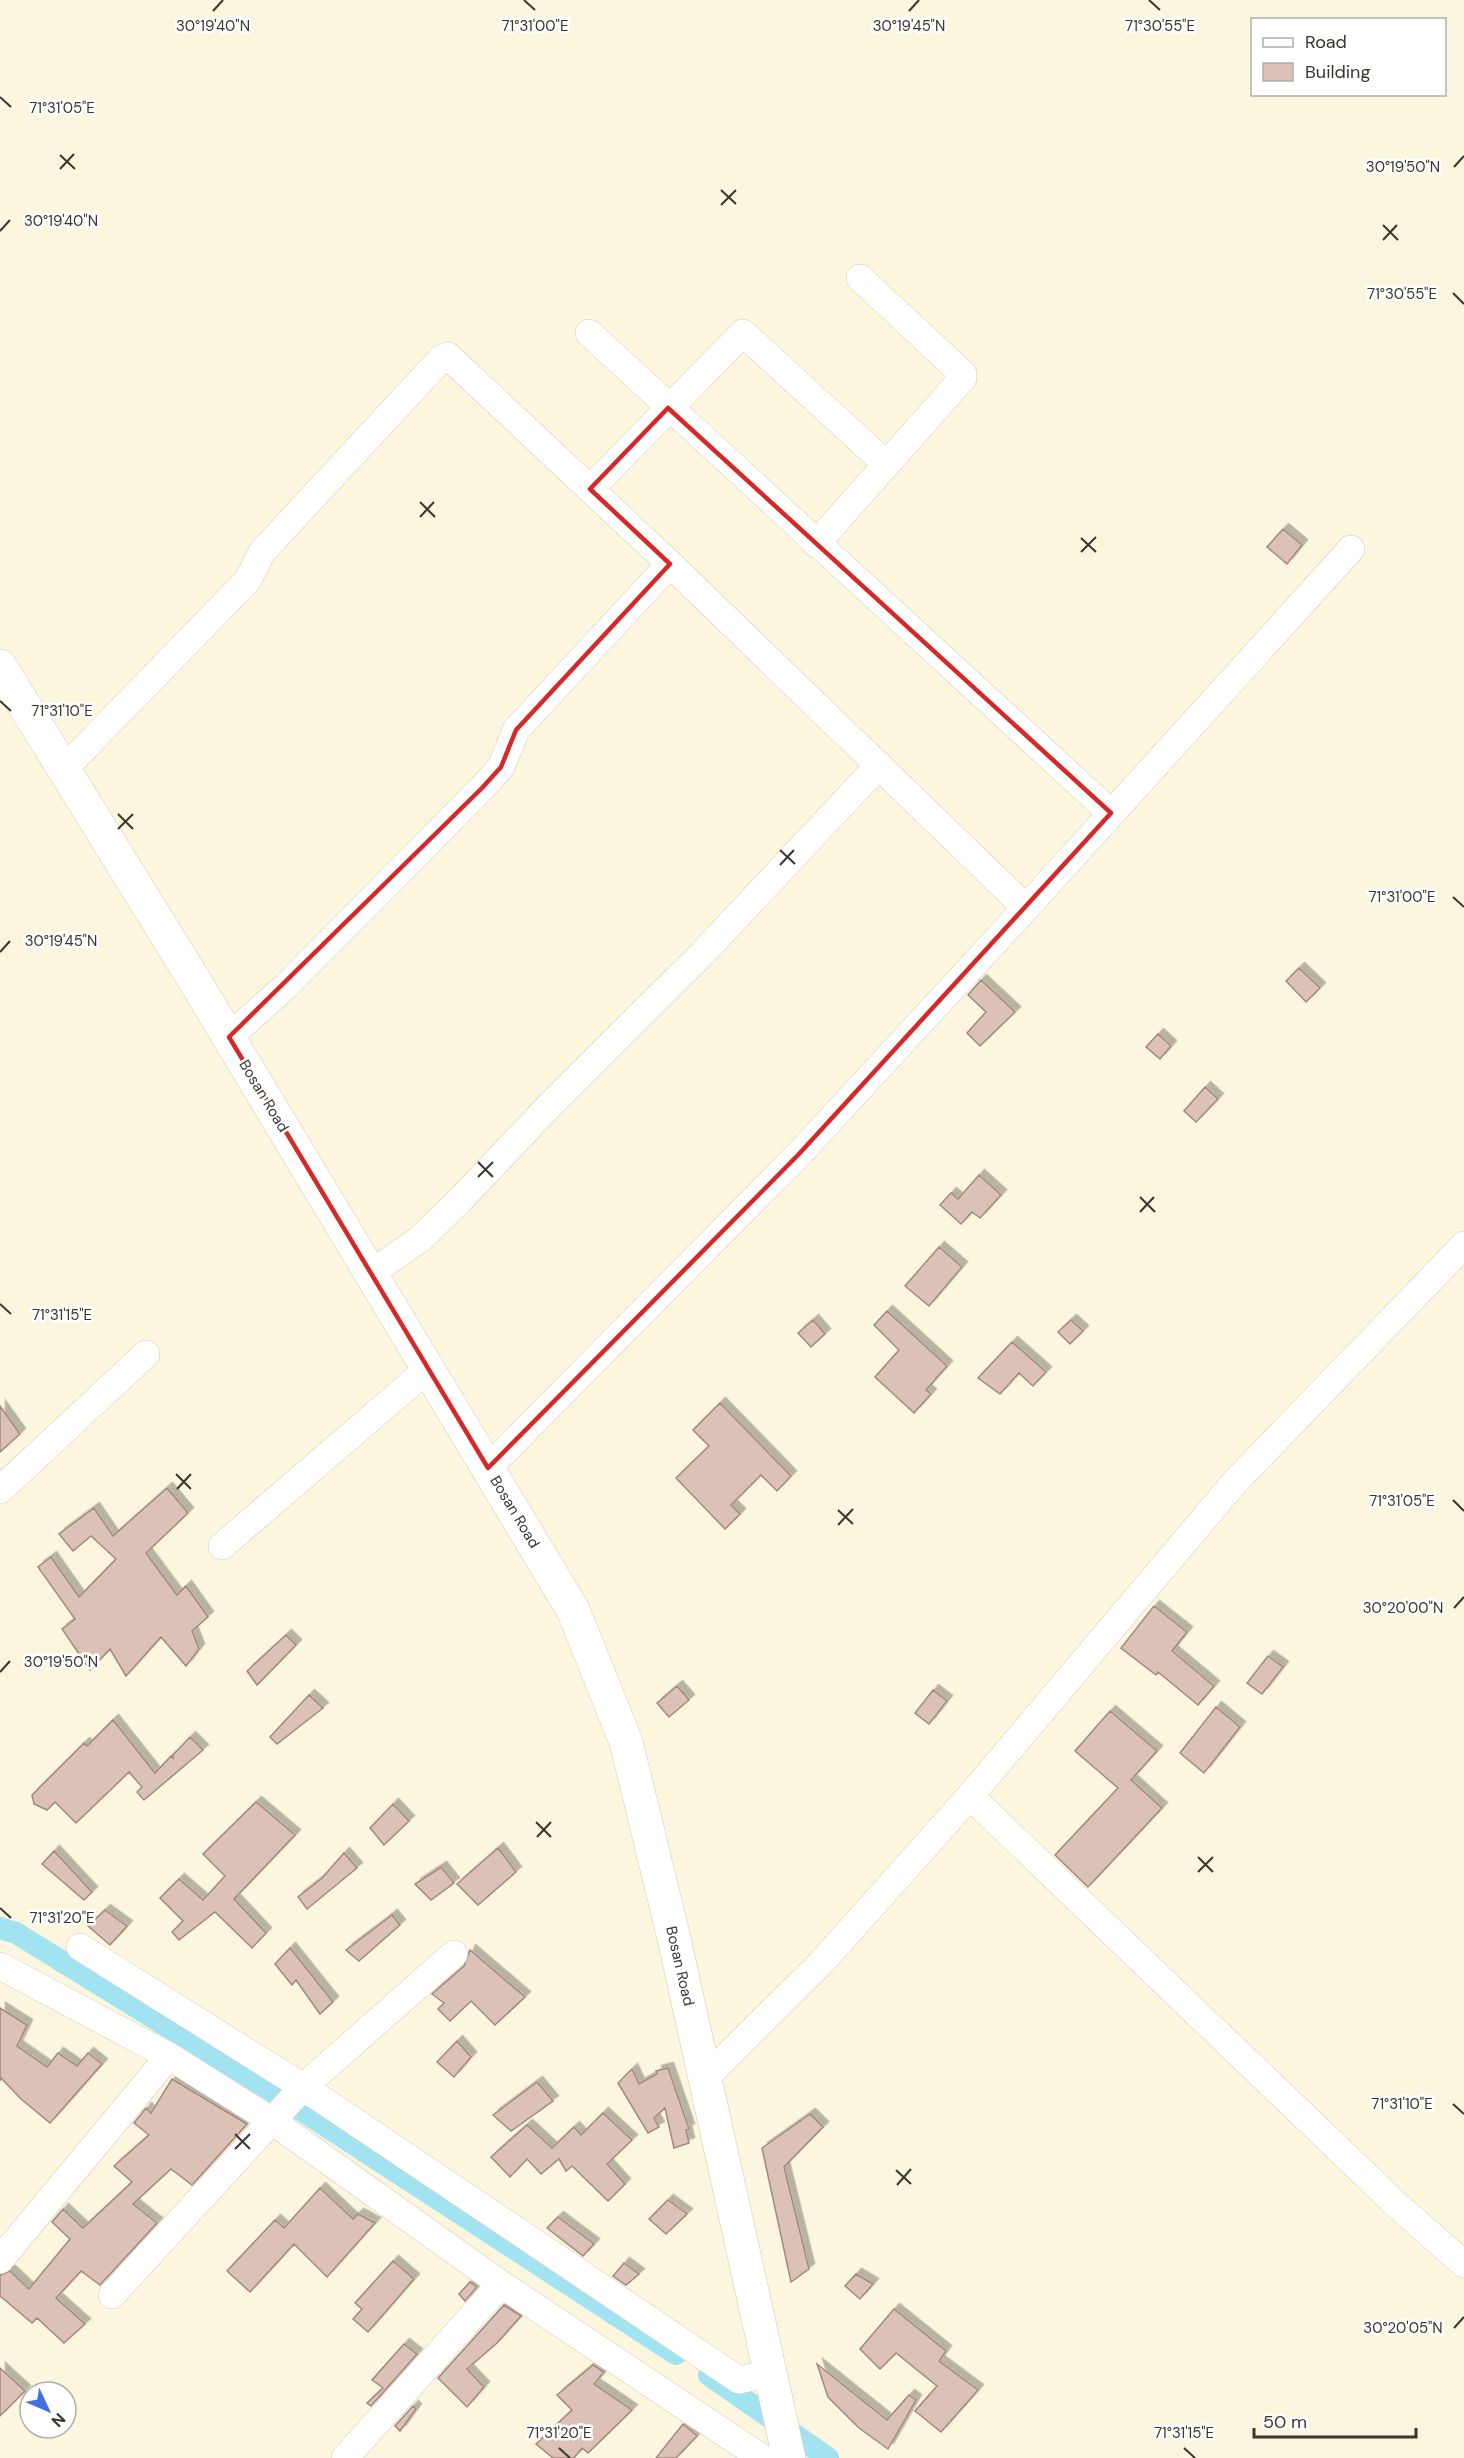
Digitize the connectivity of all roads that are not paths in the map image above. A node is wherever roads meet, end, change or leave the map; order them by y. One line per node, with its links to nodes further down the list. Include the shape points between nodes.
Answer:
1 (860, 278): 4 (street, via 963,374)
2 (590, 333): 3 (street)
3 (668, 408): 4 (street, via 743,333); 5 (street); 6 (street)
4 (886, 464): 6 (street)
5 (590, 489): 8 (street); 11 (street, via 448,356 441,359 262,552 248,580)
6 (816, 544): 12 (street)
7 (1351, 549): 12 (street)
8 (670, 564): 10 (street); 14 (street, via 516,730 501,767 488,781 286,986)
9 (0, 666): 11 (main road, Bosan Road)
10 (879, 765): 13 (street); 16 (street, via 701,955 460,1200 420,1239)
11 (64, 769): 14 (main road, Bosan Road)
12 (1112, 813): 13 (street)
13 (1026, 908): 19 (street, via 799,1154)
14 (229, 1037): 16 (main road, Bosan Road)
15 (1464, 1245): 22 (street, via 1235,1482)
16 (371, 1273): 18 (main road, Bosan Road)
17 (146, 1354): 20 (street)
18 (428, 1369): 19 (main road, Bosan Road); 21 (street)
19 (488, 1468): 27 (main road, Bosan Road, via 573,1610 627,1742)
20 (0, 1490)
21 (222, 1546)
22 (970, 1796): 27 (street, via 821,1963); 30 (street, via 1398,2206)
23 (80, 1947): 28 (street)
24 (454, 1954): 28 (street)
25 (0, 1966): 26 (street)
26 (170, 2055): 28 (street); 29 (street)
27 (705, 2078): 33 (main road, Bosan Road)
28 (288, 2105): 31 (street); 32 (street); 33 (street, via 739,2380)
29 (0, 2260)
30 (1464, 2264)
31 (501, 2284): 34 (street); 35 (street)
32 (112, 2295)
33 (772, 2382): 34 (main road, Bosan Road)
34 (780, 2457)
35 (345, 2458)

